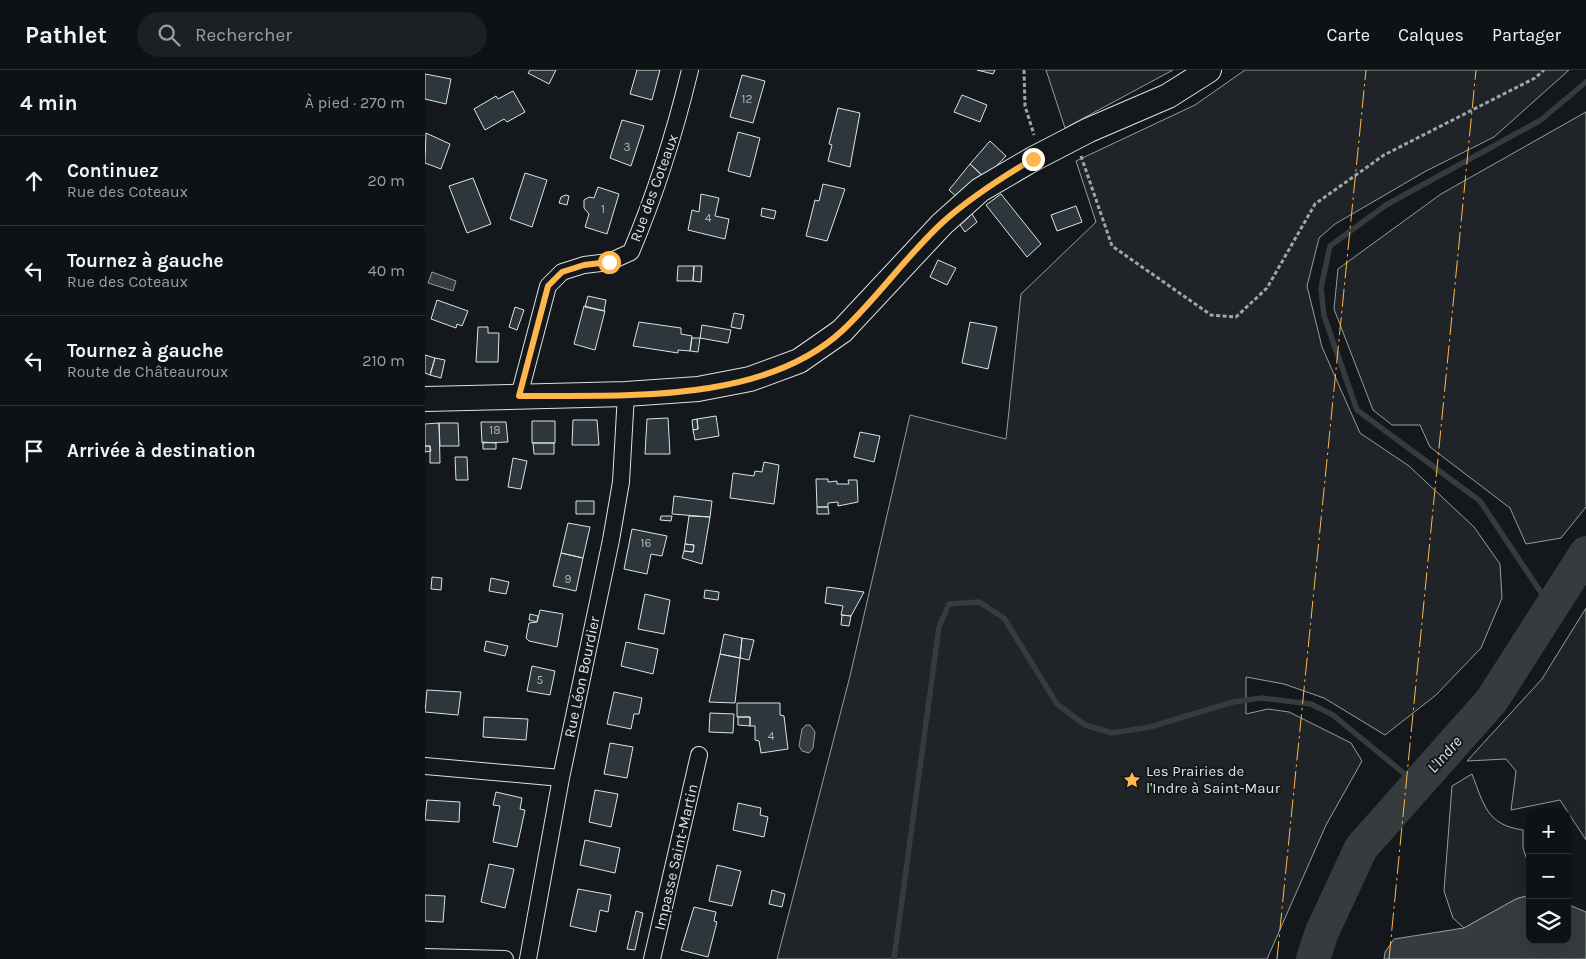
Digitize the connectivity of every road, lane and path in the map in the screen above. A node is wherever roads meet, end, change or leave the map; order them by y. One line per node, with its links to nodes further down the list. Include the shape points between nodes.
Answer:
1 (691, 70): 8 (street, Rue des Coteaux, via 675,131 631,252 609,262 562,272 548,286)
2 (1024, 70): 6 (path, via 1025,106)
3 (1209, 70): 5 (street, via 1168,96)
4 (1544, 70): 5 (path, via 1384,155 1315,204 1267,288 1236,317 1211,315 1112,246)
5 (1075, 137): 6 (street)
6 (1039, 155): 7 (street, via 980,190 942,224 841,331 799,361 750,379 698,389)
7 (626, 394): 8 (street); 12 (street, Rue Léon Bourdier, via 621,482)
8 (519, 396): 9 (street)
9 (425, 399)
10 (699, 755): 16 (street, Impasse Saint-Martin)
11 (425, 766): 12 (street)
12 (561, 778): 15 (street, Rue Léon Bourdier)
13 (425, 956): 14 (street)
14 (505, 959)
15 (528, 959)
16 (652, 959)

